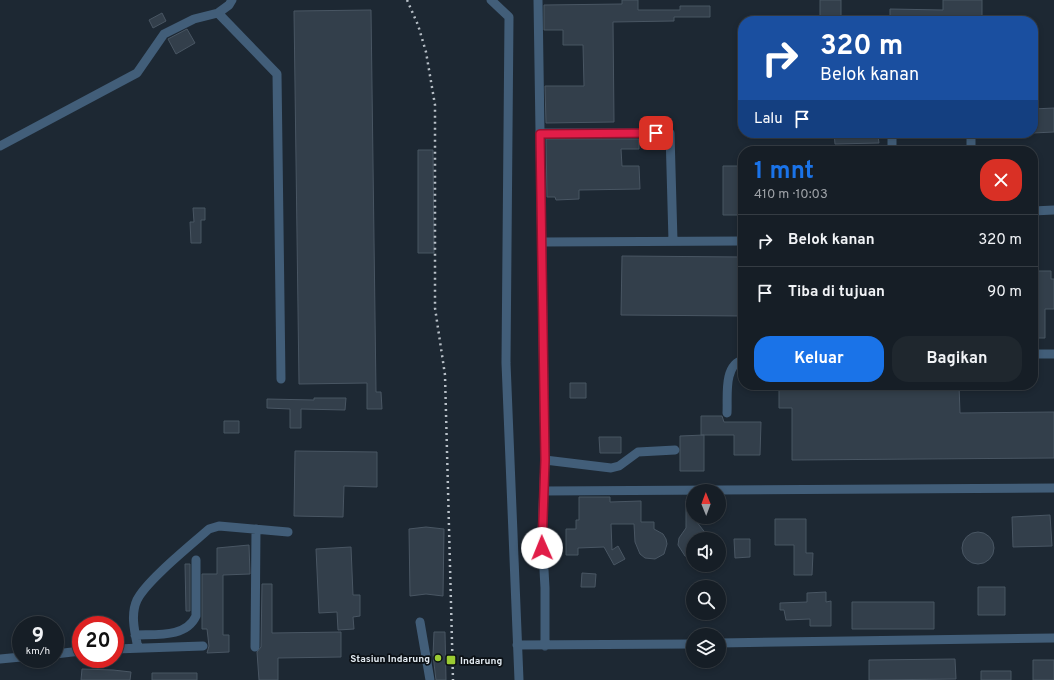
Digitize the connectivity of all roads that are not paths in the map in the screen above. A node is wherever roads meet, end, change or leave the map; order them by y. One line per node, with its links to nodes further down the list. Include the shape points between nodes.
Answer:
1 (232, 0): 4 (lane)
2 (491, 0): 31 (lane, via 509,17 506,363)
3 (538, 0): 5 (lane)
4 (218, 13): 7 (lane, via 194,19 164,34 137,73); 17 (lane, via 277,74)
5 (540, 134): 11 (lane, via 670,133); 13 (lane)
6 (971, 138): 8 (lane)
7 (0, 146)
8 (971, 146)
9 (1054, 210): 10 (lane)
10 (1038, 211)
11 (673, 241): 12 (lane); 13 (lane)
12 (738, 241)
13 (542, 242): 20 (lane)
14 (1038, 354): 15 (lane)
15 (1054, 354)
16 (738, 361): 18 (lane, via 730,369)
17 (281, 379)
18 (727, 413)
19 (675, 450): 20 (lane, via 638,452 619,466 611,468)
20 (545, 460): 22 (lane)
21 (1054, 488): 22 (lane)
22 (544, 491): 33 (lane, via 542,534)
23 (256, 529): 24 (lane); 27 (lane, via 218,526 209,528 142,592 135,610); 34 (lane)
24 (288, 532)
25 (196, 560): 27 (lane, via 196,616 193,623 174,633)
26 (420, 622): 39 (lane)
27 (135, 635): 35 (lane)
28 (1054, 638): 29 (lane)
29 (726, 643)
30 (686, 644): 33 (lane)
31 (517, 645): 33 (lane); 40 (lane)
32 (202, 646): 35 (lane)
33 (545, 646)
34 (255, 647)
35 (138, 648): 36 (lane)
36 (124, 649)
37 (12, 658): 38 (lane)
38 (0, 659)
39 (430, 680)
40 (519, 680)

